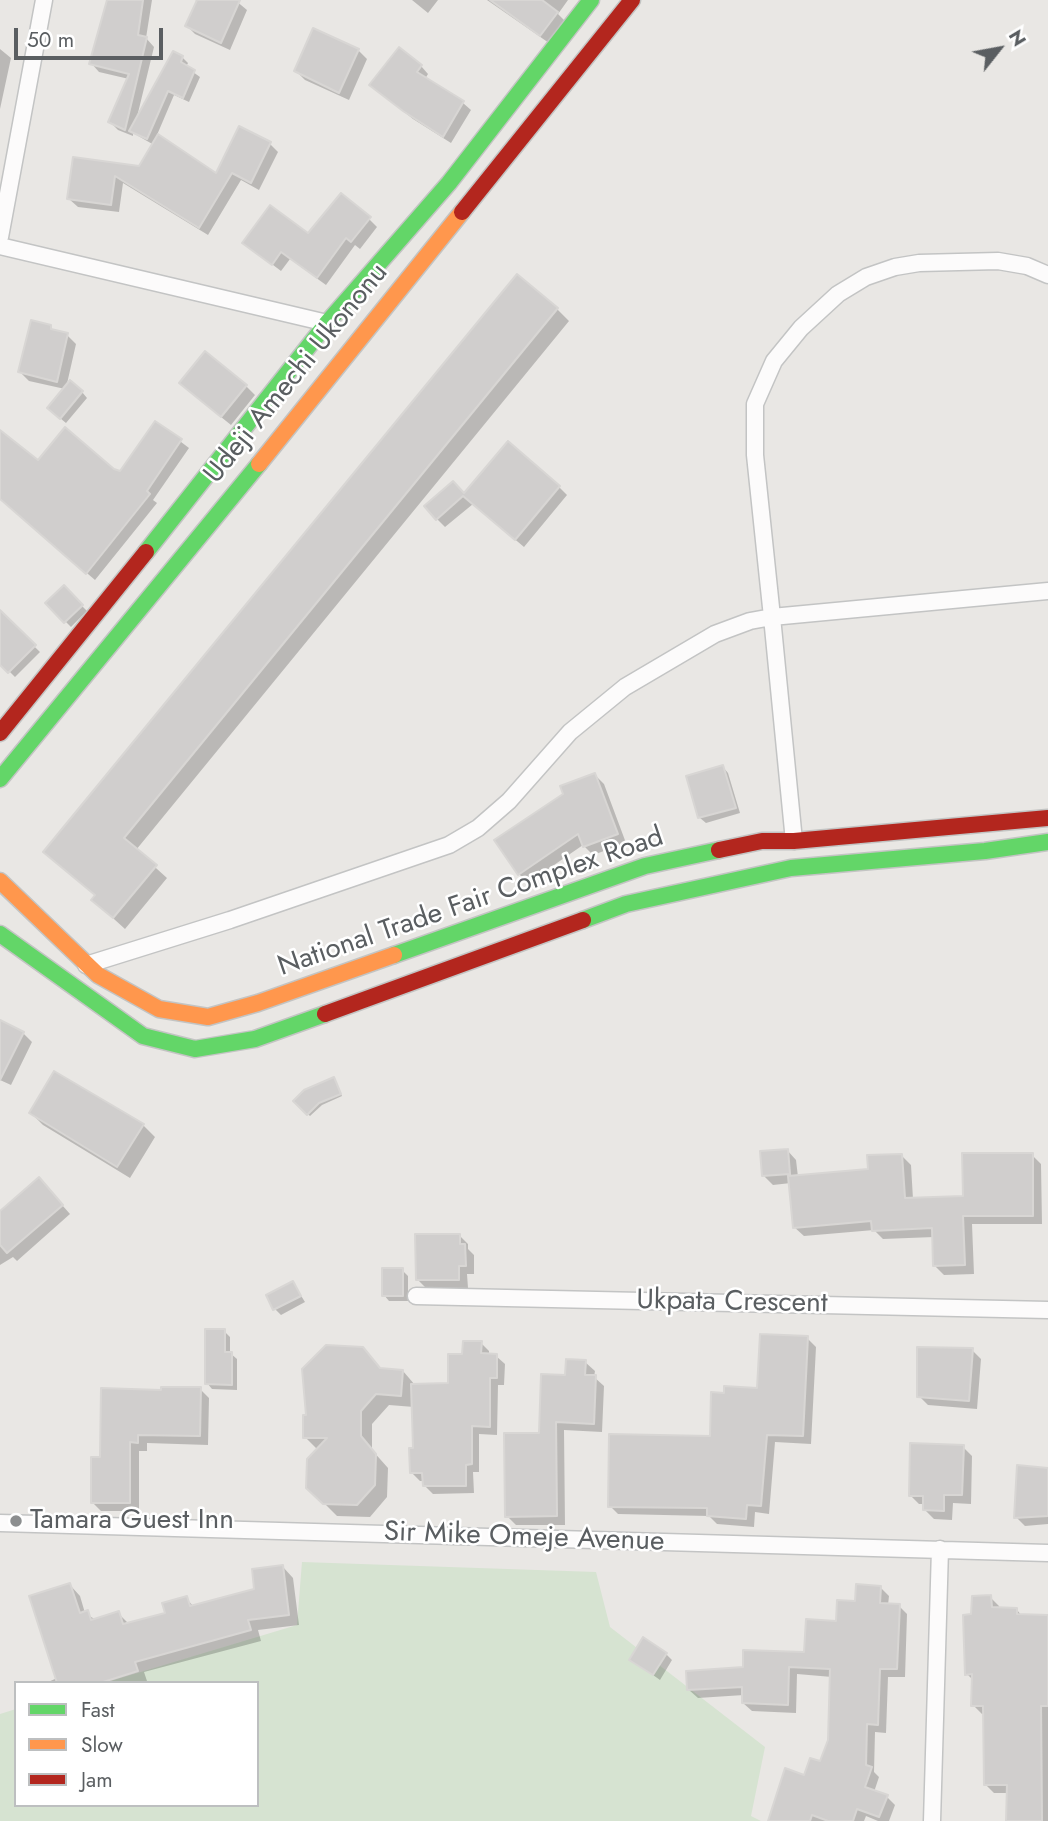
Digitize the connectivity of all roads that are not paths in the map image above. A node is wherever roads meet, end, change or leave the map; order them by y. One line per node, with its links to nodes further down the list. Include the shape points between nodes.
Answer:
1 (44, 0): 6 (street)
2 (591, 0): 4 (main road, Udeji Amechi Ukononu)
3 (632, 0): 5 (main road, Udeji Amechi Ukononu)
4 (449, 183): 5 (main road); 9 (main road, Udeji Amechi Ukononu)
5 (469, 201): 13 (main road, Udeji Amechi Ukononu)
6 (0, 237)
7 (0, 246): 9 (street)
8 (1048, 275): 11 (street, via 998,261 895,267 866,277 838,295 801,328 774,361 755,404 755,455)
9 (327, 323): 12 (main road, Udeji Amechi Ukononu)
10 (1048, 591): 11 (street)
11 (772, 617): 15 (street); 19 (street, via 715,634 625,687 570,732 509,802 449,845)
12 (0, 733)
13 (0, 779)
14 (1048, 818): 15 (main road, National Trade Fair Complex Road)
15 (794, 841): 19 (main road, National Trade Fair Complex Road, via 762,841 645,866 208,1017 159,1009)
16 (1048, 842): 18 (main road, National Trade Fair Complex Road, via 791,868 626,904 255,1039 195,1049 143,1037)
17 (0, 881): 19 (main road, National Trade Fair Complex Road)
18 (0, 934)
19 (86, 965)
20 (416, 1296): 21 (street, Ukpata Crescent)
21 (1048, 1310)
22 (0, 1523): 23 (street, Sir Mike Omeje Avenue)
23 (940, 1549): 24 (street, Sir Mike Omeje Avenue); 25 (street)
24 (1048, 1553)
25 (932, 1821)

